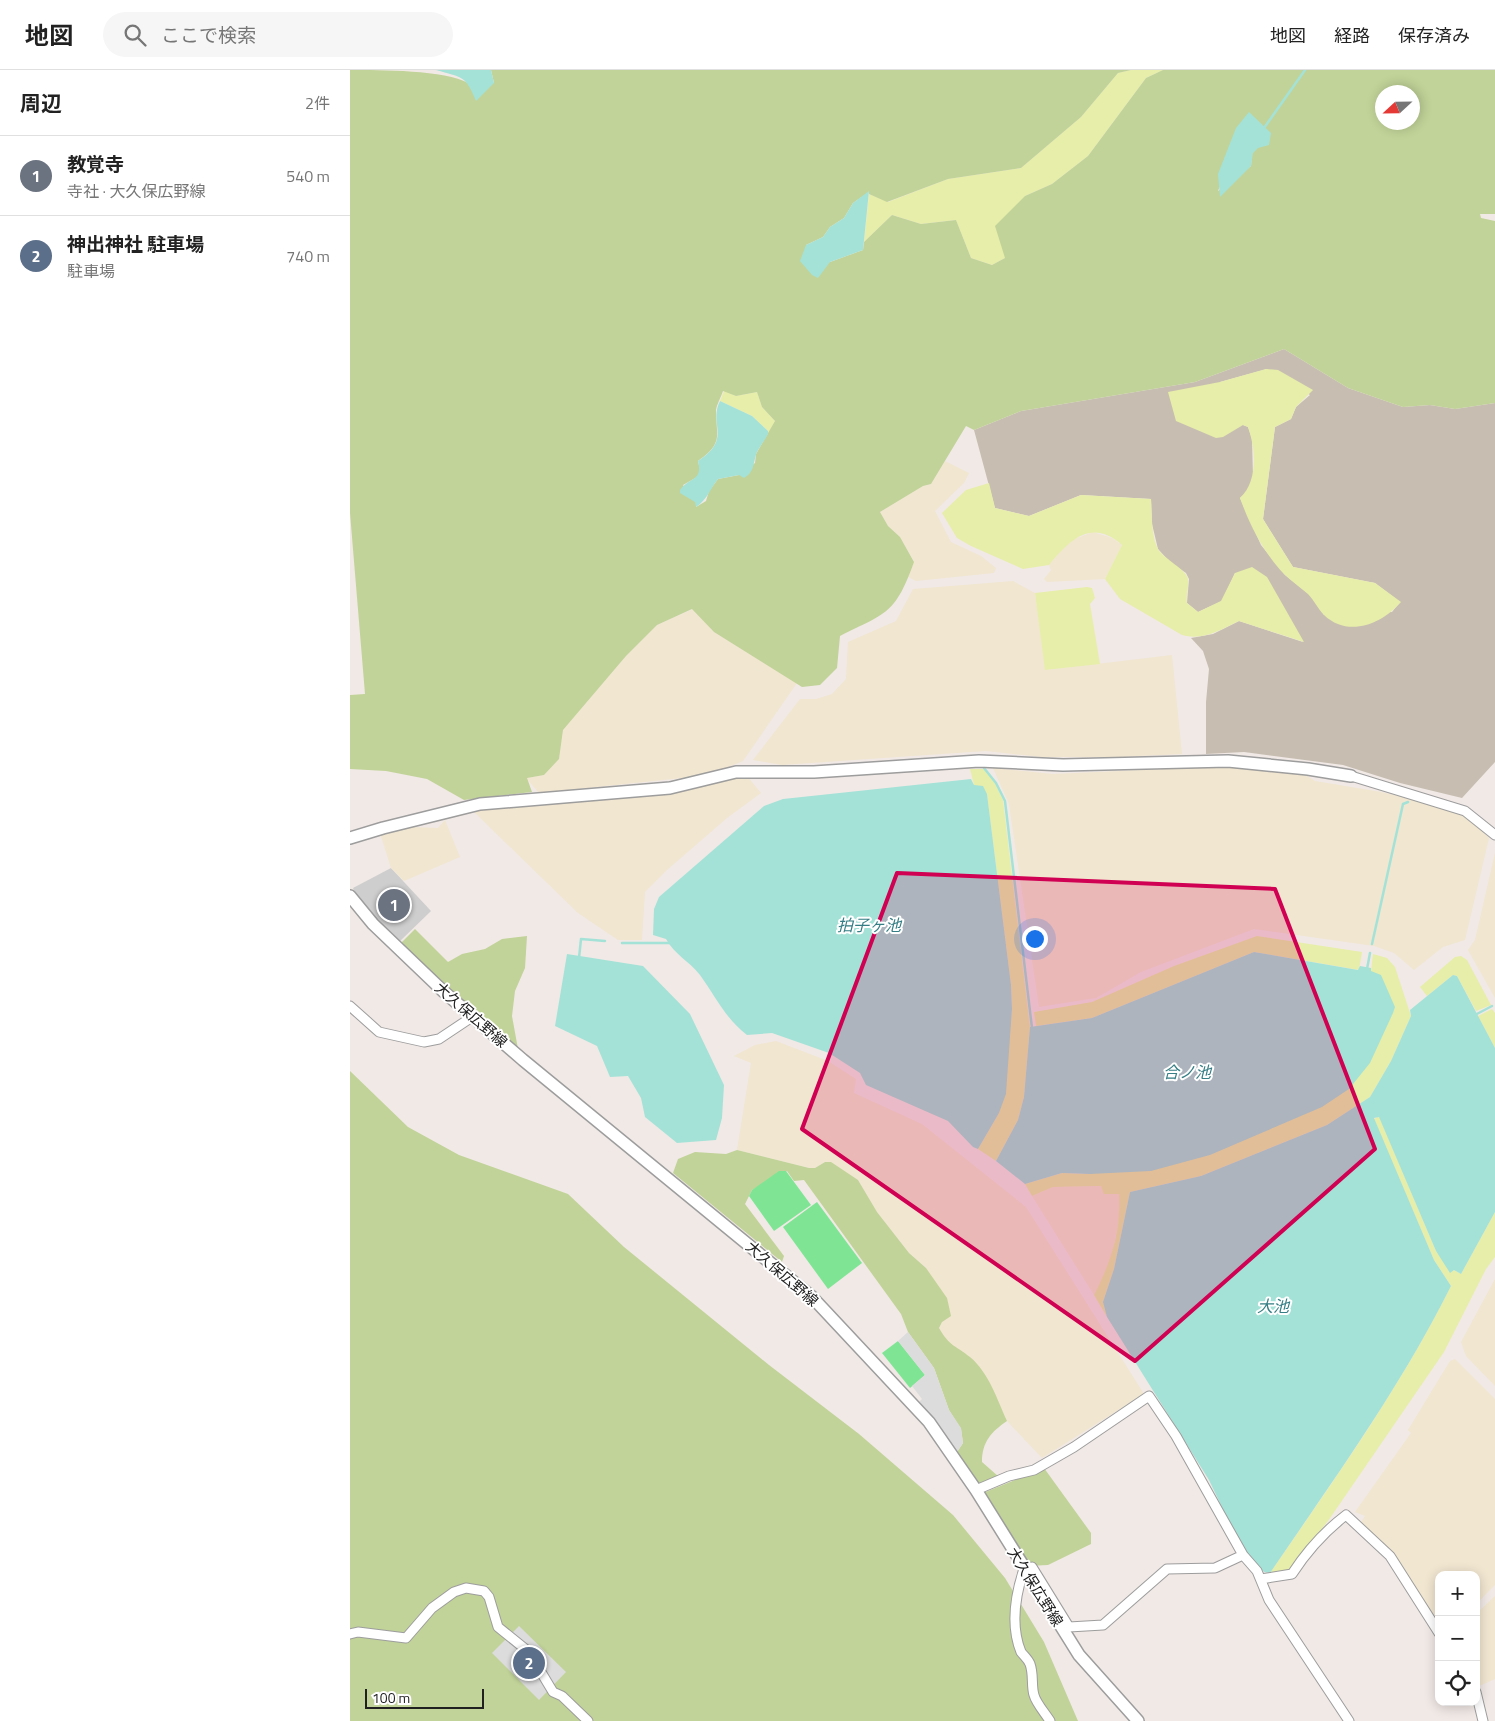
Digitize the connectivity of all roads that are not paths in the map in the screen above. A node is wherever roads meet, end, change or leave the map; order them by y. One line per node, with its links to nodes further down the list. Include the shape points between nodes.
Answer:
1 (1351, 776): 2 (street, via 1465,811); 3 (street, via 1228,761 1108,765 979,761 814,772 736,772 670,788 480,804)
2 (1495, 835)
3 (350, 838)
4 (350, 896): 6 (street, 大久保広野線, via 374,924)
5 (350, 1006): 6 (street, via 379,1032 424,1042 439,1039)
6 (472, 1017): 7 (street, 大久保広野線, via 812,1296 929,1422)
7 (976, 1490): 8 (street, via 1034,1470 1148,1396 1176,1436); 9 (street, 大久保広野線)
8 (1243, 1555): 9 (street, via 1214,1568 1167,1569 1103,1625 1069,1627 1032,1567); 10 (street)
9 (1024, 1569): 15 (street, via 1014,1608 1017,1639 1032,1669 1034,1695); 16 (street, 大久保広野線, via 1079,1655)
10 (1261, 1579): 11 (street, via 1292,1574 1311,1548 1346,1514 1390,1556); 17 (street, via 1269,1600)
11 (1435, 1627)
12 (350, 1634): 14 (street, via 358,1632 406,1638 432,1608 454,1592 466,1588 484,1591 498,1627 528,1652 553,1692 562,1696)
13 (1479, 1706): 18 (street)
14 (588, 1721)
15 (1050, 1721)
16 (1138, 1721)
17 (1348, 1721)
18 (1483, 1721)

